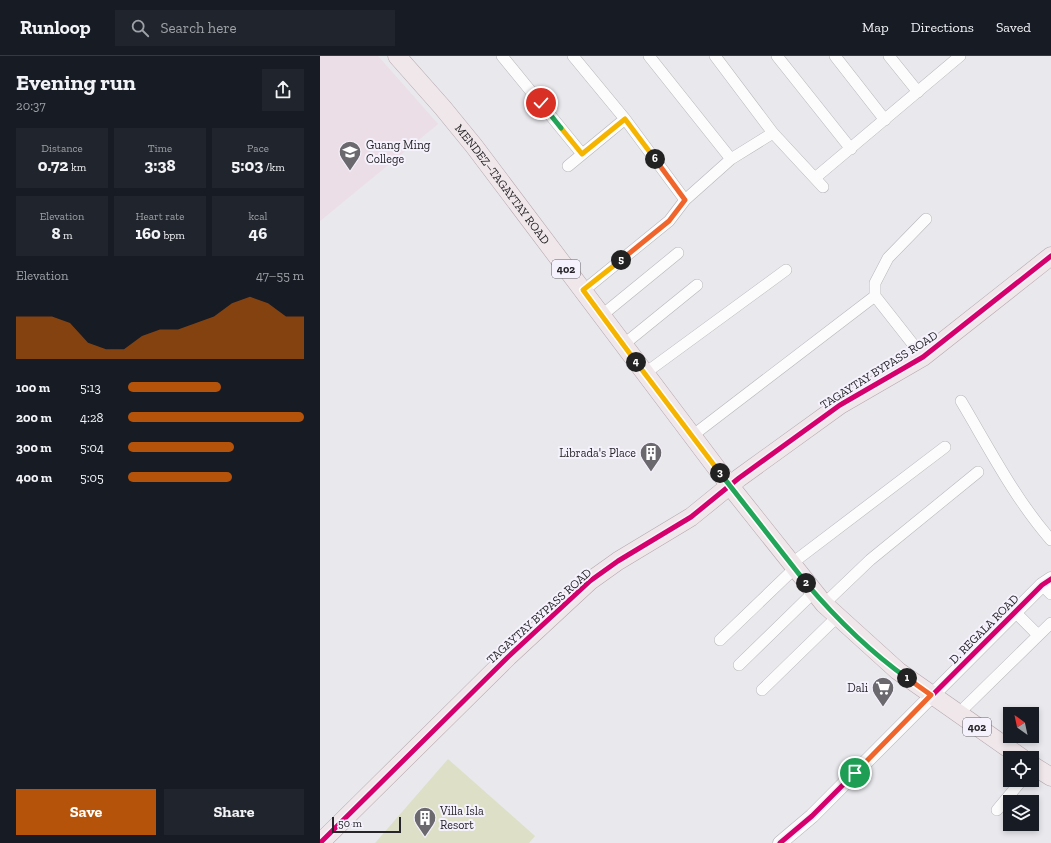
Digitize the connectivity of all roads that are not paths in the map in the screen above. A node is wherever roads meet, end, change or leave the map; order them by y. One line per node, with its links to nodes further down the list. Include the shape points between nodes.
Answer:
1 (397, 56): 26 (main road, MENDEZ–TAGAYTAY ROAD / 402, via 452,119)
2 (502, 56): 15 (street)
3 (573, 56): 11 (street)
4 (649, 56): 16 (street)
5 (715, 56): 13 (street)
6 (777, 56): 14 (street)
7 (835, 56): 12 (street)
8 (889, 56): 10 (street)
9 (954, 58): 10 (street)
10 (918, 92): 12 (street)
11 (625, 119): 15 (street); 20 (street)
12 (885, 120): 14 (street)
13 (773, 133): 16 (street); 18 (street)
14 (851, 149): 18 (street)
15 (582, 154): 17 (street)
16 (731, 159): 20 (street)
17 (568, 166)
18 (815, 178): 19 (street)
19 (823, 187)
20 (685, 200): 26 (street, via 669,221)
21 (926, 218): 27 (street, via 888,258 875,283)
22 (678, 254): 28 (street)
23 (1051, 256): 30 (main road, TAGAYTAY BYPASS ROAD)
24 (786, 270): 31 (street)
25 (697, 285): 29 (street)
26 (583, 290): 28 (main road, MENDEZ–TAGAYTAY ROAD / 402)
27 (876, 296): 30 (street); 33 (street)
28 (601, 316): 29 (main road, MENDEZ–TAGAYTAY ROAD / 402)
29 (623, 345): 31 (main road, MENDEZ–TAGAYTAY ROAD / 402)
30 (923, 357): 36 (main road, TAGAYTAY BYPASS ROAD, via 840,405)
31 (644, 374): 33 (main road, MENDEZ–TAGAYTAY ROAD / 402)
32 (961, 401): 37 (street, via 1016,493 1038,526)
33 (692, 436): 36 (main road, MENDEZ–TAGAYTAY ROAD / 402)
34 (945, 447): 38 (street)
35 (978, 472): 40 (street)
36 (730, 486): 38 (main road, MENDEZ–TAGAYTAY ROAD / 402); 55 (main road, TAGAYTAY BYPASS ROAD, via 691,517 618,562 577,592 508,656)
37 (1051, 540)
38 (793, 566): 40 (main road, MENDEZ–TAGAYTAY ROAD / 402); 45 (street)
39 (1048, 586): 41 (street, D. REGALA ROAD)
40 (819, 598): 42 (main road, MENDEZ–TAGAYTAY ROAD / 402); 46 (street)
41 (1015, 612): 44 (street); 48 (street, D. REGALA ROAD)
42 (837, 617): 47 (street); 48 (main road, MENDEZ–TAGAYTAY ROAD / 402, via 898,671)
43 (1051, 623): 44 (street)
44 (1038, 636): 49 (street)
45 (720, 640)
46 (739, 665)
47 (762, 690)
48 (931, 695): 49 (main road, 402); 56 (street, D. REGALA ROAD, via 812,816)
49 (958, 714): 50 (main road, 402)
50 (1011, 751)
51 (1039, 770): 52 (main road, 402)
52 (1051, 777)
53 (1016, 787): 54 (street)
54 (996, 810)
55 (320, 842)
56 (780, 843)

